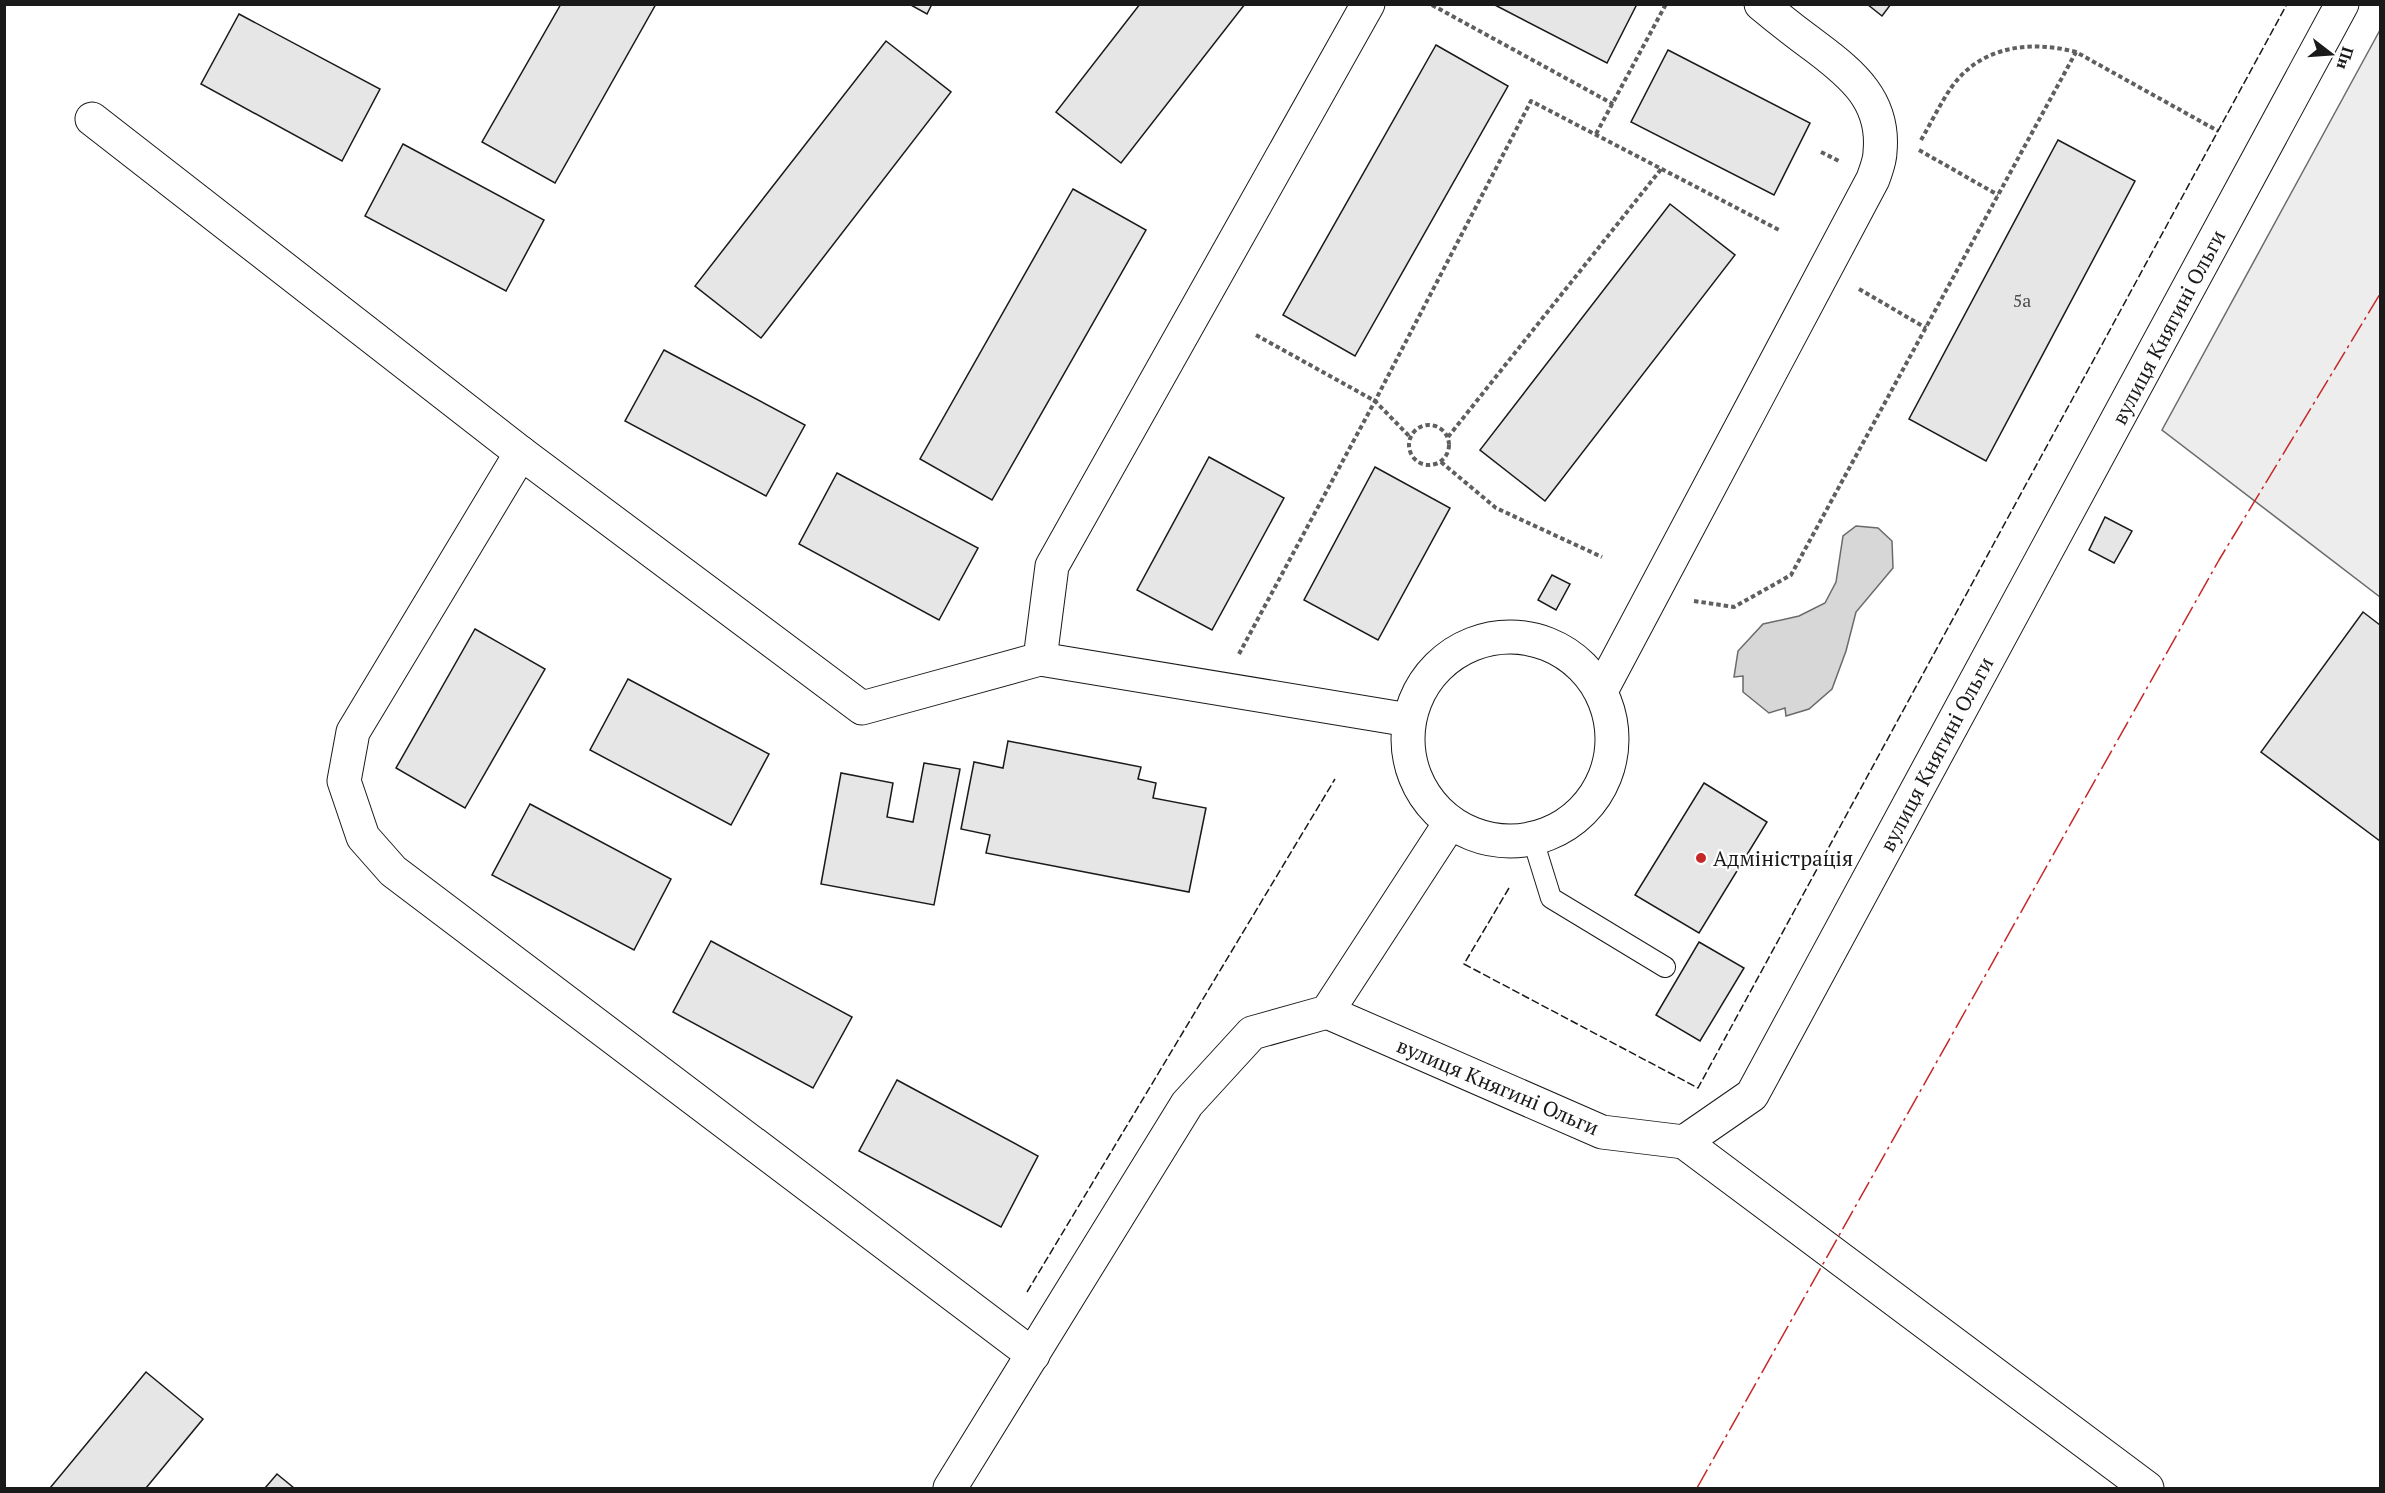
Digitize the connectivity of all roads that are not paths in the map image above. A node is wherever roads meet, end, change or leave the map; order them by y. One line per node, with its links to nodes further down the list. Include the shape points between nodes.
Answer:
1 (1368, 4): 6 (street, via 1052,566)
2 (1761, 4): 7 (street, via 1845,69 1866,92 1875,110 1881,153 1873,179)
3 (2342, 4): 13 (street, вулиця Княгині Ольги, via 1752,1095)
4 (92, 118): 5 (street)
5 (521, 453): 6 (street, via 862,708); 14 (street, via 353,732 344,781 363,837 393,871)
6 (1040, 659): 8 (street)
7 (1601, 691): 8 (street, via 1586,670 1544,642 1515,637 1486,639 1459,650 1436,669 1419,692); 10 (street, via 1610,715 1610,766 1585,810 1566,826)
8 (1409, 720): 9 (street, via 1408,749 1414,777 1429,803)
9 (1450, 823): 10 (street, via 1472,835 1496,841); 12 (street)
10 (1533, 840): 11 (lane, via 1551,898)
11 (1665, 967)
12 (1327, 1012): 13 (street, вулиця Княгині Ольги, via 1602,1132); 14 (street, via 1251,1033 1187,1104)
13 (1684, 1142): 16 (street)
14 (1033, 1355): 15 (street)
15 (950, 1488)
16 (2147, 1488)

